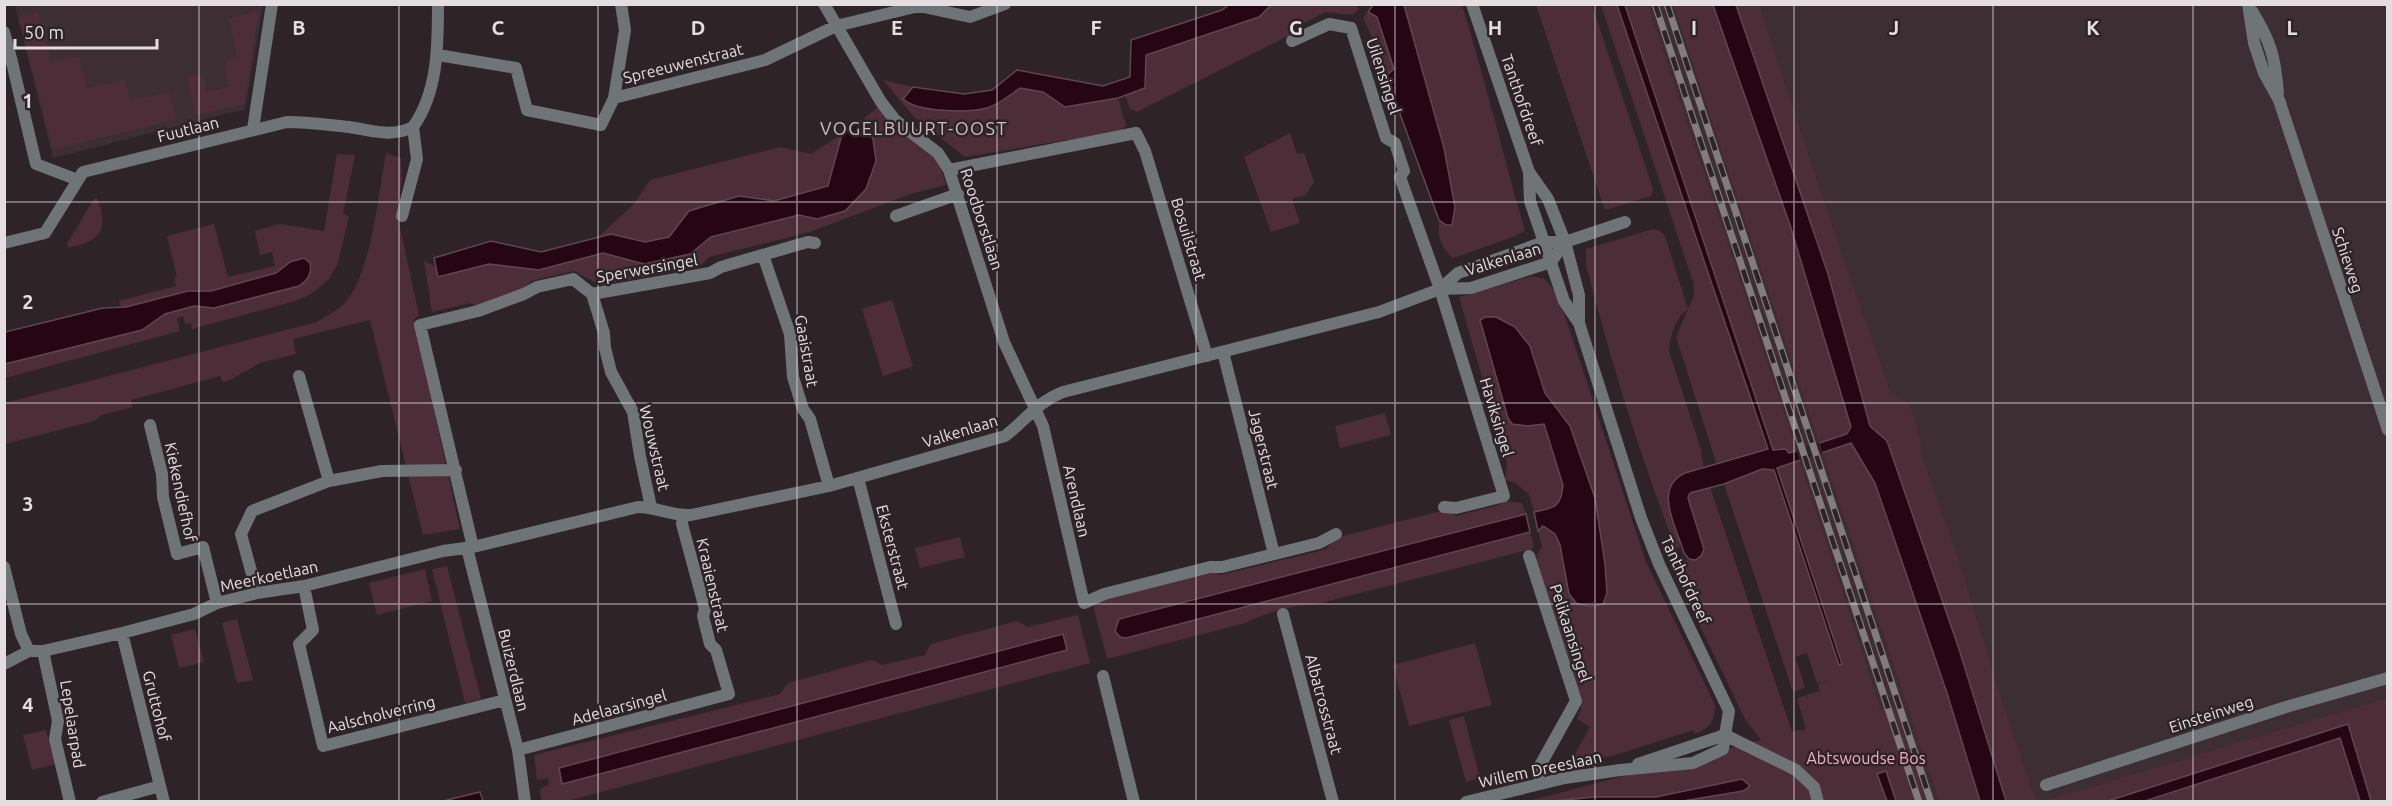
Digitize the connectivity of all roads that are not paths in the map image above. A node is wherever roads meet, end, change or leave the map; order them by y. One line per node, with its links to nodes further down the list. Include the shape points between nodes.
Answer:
1 (272, 4): 15 (street)
2 (438, 4): 11 (street)
3 (621, 4): 13 (street, via 624,30)
4 (824, 4): 8 (street, Roodborstlaan)
5 (1005, 4): 8 (street, Spreeuwenstraat, via 970,17 919,6)
6 (1472, 4): 17 (street, Tanthofdreef)
7 (2248, 5): 38 (street, Schieweg, via 2254,43 2278,100)
8 (836, 26): 13 (street, Spreeuwenstraat, via 765,60); 16 (street, Roodborstlaan, via 895,120 938,153)
9 (4, 32): 12 (street)
10 (1292, 41): 29 (street, Uilensingel, via 1329,24 1351,28 1386,138 1395,143 1404,171 1400,177)
11 (438, 55): 13 (street, Spreeuwenstraat, via 516,68 527,110 601,125); 14 (street, via 423,113)
12 (8, 59): 18 (street, via 36,164)
13 (615, 98)
14 (413, 127): 15 (street, Fuutlaan, via 395,134 287,122); 20 (street, via 417,159)
15 (253, 129): 18 (street, Fuutlaan, via 83,172)
16 (949, 170): 19 (street, Roodborstlaan); 34 (street, Bosuilstraat, via 1136,133 1145,151)
17 (1529, 172): 23 (street, Tanthofdreef, via 1530,201); 24 (street, Tanthofdreef, via 1548,199)
18 (78, 180): 25 (street, via 45,233)
19 (958, 194): 21 (street); 36 (street, Roodborstlaan, via 1004,342)
20 (402, 216)
21 (896, 216)
22 (1625, 222): 24 (street, Valkenlaan)
23 (1544, 242): 24 (street, Valkenlaan); 28 (street, Tanthofdreef); 29 (street, Valkenlaan, via 1458,273)
24 (1565, 242): 28 (street, Valkenlaan); 31 (street, Tanthofdreef, via 1579,295)
25 (4, 243)
26 (815, 243): 27 (street, Sperwersingel)
27 (763, 255): 30 (street, Sperwersingel, via 710,273); 42 (street, Gaaistraat, via 790,334 802,409 810,419)
28 (1551, 262): 29 (street, Valkenlaan, via 1471,288); 31 (street, Tanthofdreef, via 1564,301)
29 (1440, 289): 33 (street, Valkenlaan, via 1379,312); 44 (street, Haviksingel, via 1504,496 1456,508)
30 (592, 294): 32 (street, Sperwersingel, via 573,279 537,286 478,311); 43 (street, Wouwstraat, via 611,372 633,412)
31 (1579, 323): 64 (street, Tanthofdreef, via 1641,518 1730,711)
32 (420, 325): 39 (street, Buizerdlaan)
33 (1223, 352): 34 (street, Valkenlaan); 48 (street, Jagerstraat)
34 (1207, 356): 36 (street, Valkenlaan, via 1063,393)
35 (299, 376): 41 (street)
36 (1034, 407): 40 (street, Valkenlaan, via 1005,436); 48 (street, Arendlaan, via 1043,426 1084,603 1104,594)
37 (150, 425): 53 (street, Kiekendiefhof, via 177,554 203,548)
38 (2388, 430)
39 (456, 470): 41 (street, via 382,471); 47 (street, Buizerdlaan)
40 (858, 478): 42 (street, Valkenlaan); 55 (street, Eksterstraat)
41 (329, 481): 52 (street, via 252,511 241,534)
42 (829, 486): 45 (street, Valkenlaan)
43 (651, 507): 45 (street, Valkenlaan); 47 (street, Valkenlaan)
44 (1444, 507)
45 (683, 515): 62 (street, Kraaienstraat, via 682,524 705,609 702,616)
46 (1335, 534): 48 (street, via 1319,543)
47 (470, 548): 51 (street, Meerkoetlaan, via 443,551); 63 (street, Buizerdlaan)
48 (1274, 554)
49 (1529, 556): 67 (street, Pelikaansingel, via 1576,701 1538,769)
50 (4, 567): 57 (street)
51 (304, 586): 52 (street, Meerkoetlaan); 63 (street, Aalscholverring, via 314,630 299,644 323,746)
52 (257, 593): 53 (street, Meerkoetlaan)
53 (217, 603): 56 (street, Meerkoetlaan, via 194,614)
54 (1283, 614): 75 (street, Albatrosstraat)
55 (896, 624)
56 (122, 633): 58 (street, Meerkoetlaan); 69 (street, Gruttohof)
57 (29, 651): 58 (street, Meerkoetlaan); 59 (street, Meerkoetlaan)
58 (43, 651): 70 (street, Lepelaarpad, via 58,722 55,739)
59 (4, 664)
60 (1103, 676): 74 (street)
61 (2388, 678): 68 (street, Einsteinweg)
62 (729, 694): 65 (street, Adelaarsingel)
63 (505, 700): 65 (street, Buizerdlaan)
64 (1725, 735): 66 (street, Willem Dreeslaan); 66 (street, Willem Dreeslaan, via 1723,749 1693,763); 77 (street, via 1796,770 1814,787)
65 (518, 750): 73 (street, Buizerdlaan)
66 (1620, 770): 67 (street, Willem Dreeslaan)
67 (1540, 783): 76 (street, Willem Dreeslaan)
68 (2046, 785)
69 (160, 786): 71 (street); 72 (street, Gruttohof)
70 (70, 801)
71 (102, 801)
72 (164, 801)
73 (525, 801)
74 (1134, 801)
75 (1333, 801)
76 (1467, 801)
77 (1818, 801)

